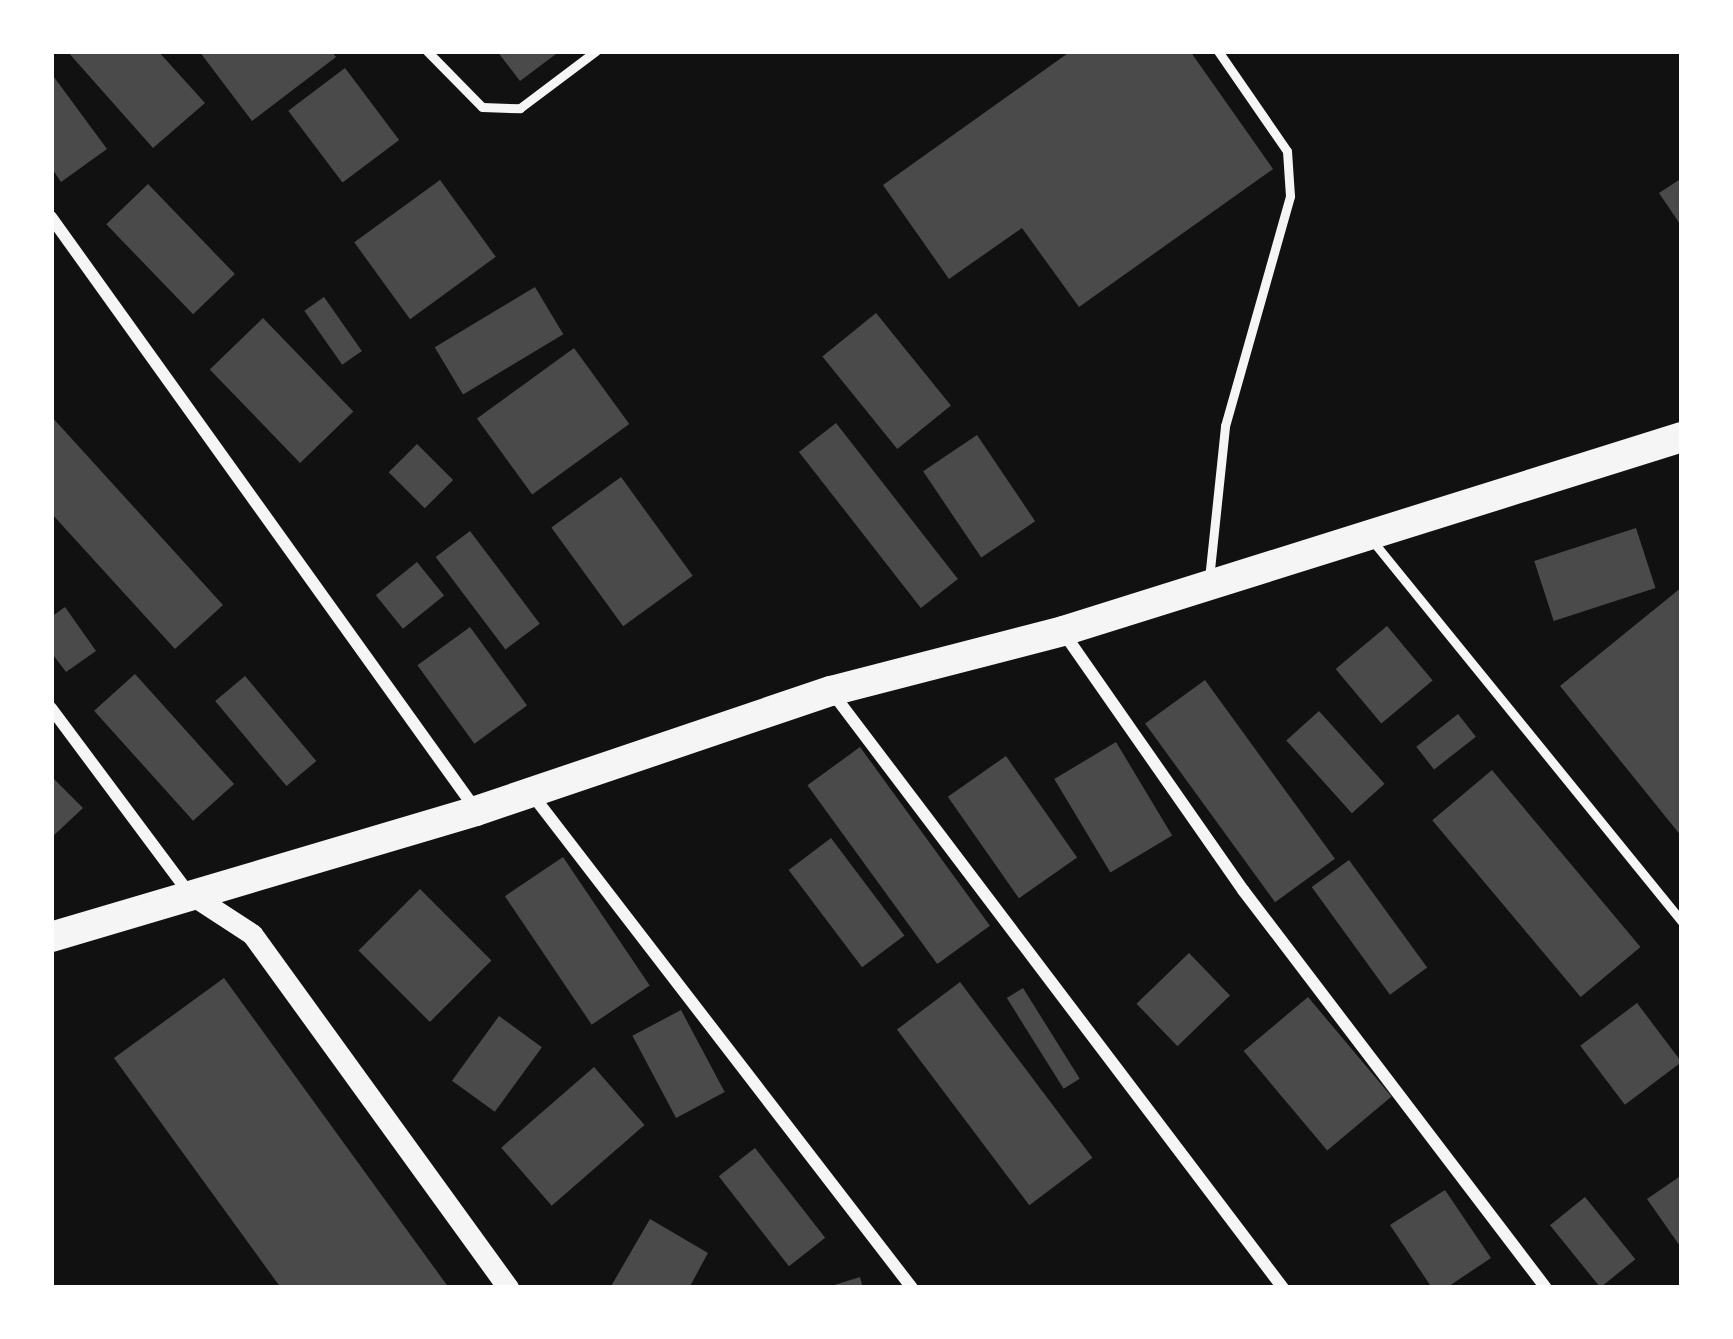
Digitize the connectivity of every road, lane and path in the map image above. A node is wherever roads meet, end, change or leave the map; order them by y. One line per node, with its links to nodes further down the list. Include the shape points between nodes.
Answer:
1 (427, 51): 2 (lane, via 482,106 520,108)
2 (596, 51)
3 (1218, 51): 7 (lane, via 1287,151 1290,196 1225,426)
4 (51, 217): 12 (street)
5 (1682, 437): 6 (main road)
6 (1367, 535): 7 (main road); 14 (lane)
7 (1208, 585): 8 (main road)
8 (1063, 632): 9 (main road); 19 (street, via 1243,890)
9 (831, 691): 11 (main road); 18 (street)
10 (51, 708): 13 (street)
11 (530, 792): 12 (main road); 17 (street)
12 (476, 812): 13 (main road)
13 (189, 893): 15 (main road); 16 (street, via 252,934)
14 (1682, 922)
15 (51, 937)
16 (508, 1288)
17 (912, 1288)
18 (1283, 1288)
19 (1546, 1288)

